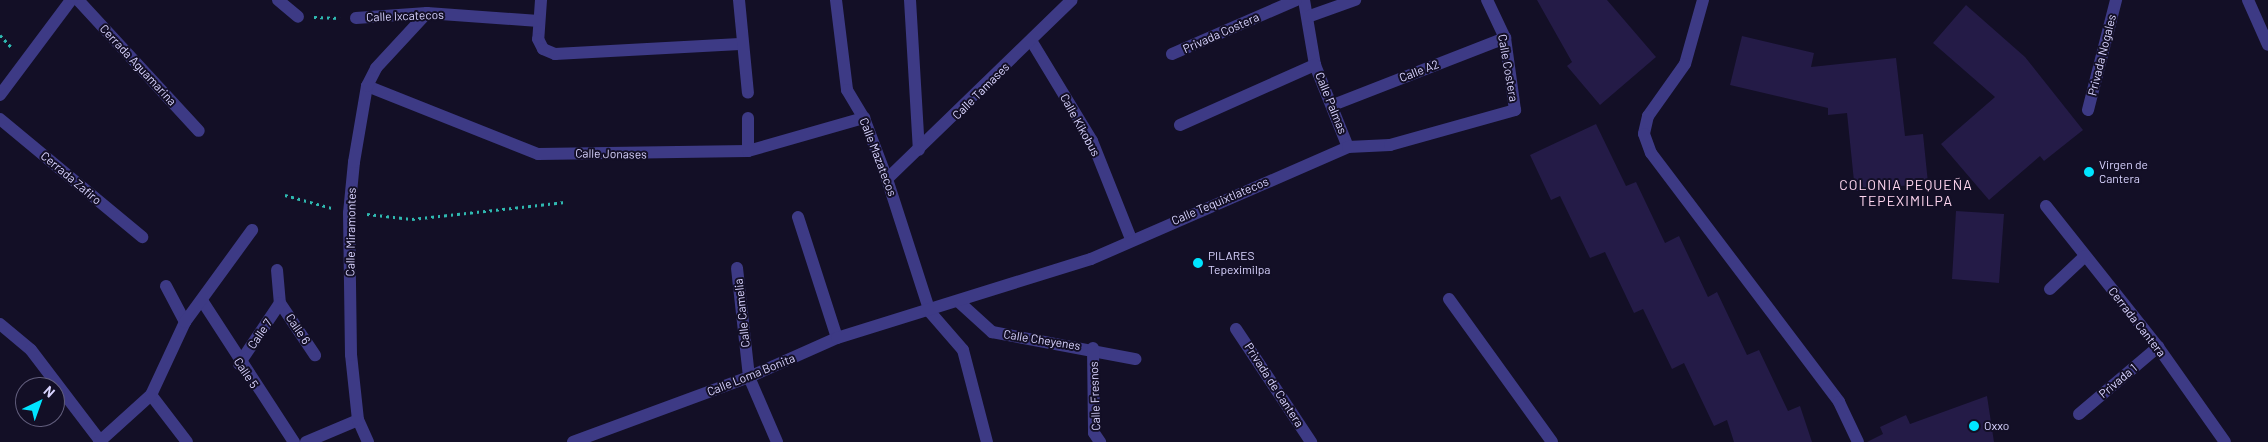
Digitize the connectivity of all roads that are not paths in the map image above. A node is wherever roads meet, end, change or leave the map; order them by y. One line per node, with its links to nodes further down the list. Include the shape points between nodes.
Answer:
1 (71, 0): 29 (street)
2 (78, 0): 37 (street, Cerrada Aguamarina)
3 (278, 0): 17 (street)
4 (541, 0): 20 (street)
5 (739, 0): 23 (street)
6 (836, 0): 35 (street, Calle Mazatecos, via 847,90)
7 (910, 0): 39 (street)
8 (1072, 0): 22 (street, Calle Tamases)
9 (1296, 0): 25 (street, Privada Costera)
10 (1304, 0): 18 (street, Calle Palmas)
11 (1355, 0): 18 (street)
12 (1488, 0): 21 (street, Calle Costera)
13 (1704, 0): 81 (street, via 1685,64 1648,116 1644,134 1651,153 1839,402)
14 (2116, 0): 32 (street, Privada Nogales)
15 (2248, 0): 24 (street)
16 (427, 14): 19 (street, Calle Ixcatecos); 20 (street, Calle Ixcatecos); 27 (street, Calle Miramontes, via 376,68)
17 (298, 16)
18 (1310, 16): 26 (street, Calle Palmas)
19 (356, 18)
20 (539, 21): 23 (street, via 538,39 543,48 555,54)
21 (1505, 38): 30 (street, Calle A2); 31 (street, Calle Costera)
22 (1032, 42): 39 (street, Calle Tamases); 46 (street, Calle Kikobus, via 1092,141)
23 (740, 44): 28 (street)
24 (2268, 45)
25 (1172, 54)
26 (1315, 65): 30 (street, Calle Palmas); 36 (street)
27 (367, 86): 40 (street, Calle Jonases, via 538,154); 69 (street, Calle Miramontes, via 350,213 351,355)
28 (748, 93)
29 (0, 95)
30 (1333, 104): 38 (street, Calle Palmas)
31 (1516, 110): 38 (street, Calle Tequixtlatecos, via 1390,145)
32 (2088, 110)
33 (0, 118): 45 (street, Cerrada Zafiro)
34 (748, 118): 40 (street)
35 (864, 118): 40 (street, Calle Jonases); 41 (street, Calle Mazatecos)
36 (1180, 125)
37 (199, 131)
38 (1348, 147): 46 (street, Calle Tequixtlatecos)
39 (919, 150): 41 (street, Calle Tamases)
40 (748, 151)
41 (887, 179): 56 (street, Calle Mazatecos)
42 (2046, 206): 47 (street, Cerrada Cantera)
43 (798, 217): 60 (street)
44 (252, 230): 53 (street)
45 (142, 237)
46 (1131, 239): 54 (street, Calle Tequixtlatecos, via 1092,259)
47 (2085, 256): 51 (street); 61 (street, Cerrada Cantera)
48 (737, 268): 66 (street, Calle Camelia)
49 (277, 270): 55 (street)
50 (166, 286): 57 (street)
51 (2050, 288)
52 (1449, 299): 80 (street)
53 (203, 302): 57 (street); 65 (street, Calle 5)
54 (959, 302): 56 (street, Calle Tequixtlatecos); 62 (street, Calle Cheyenes, via 992,332)
55 (280, 303): 63 (street, Calle 6); 65 (street, Calle 7)
56 (930, 312): 60 (street, Calle Loma Bonita); 77 (street, via 963,350)
57 (185, 322): 67 (street)
58 (0, 324): 70 (street, via 31,350)
59 (1236, 329): 79 (street, Privada de Cantera)
60 (837, 338): 66 (street, Calle Loma Bonita)
61 (2158, 347): 68 (street, Privada 1); 82 (street, Cerrada Cantera)
62 (1093, 348): 64 (street, Calle Cheyenes); 78 (street, Calle Fresnos, via 1094,433)
63 (315, 355)
64 (1135, 359)
65 (239, 364): 72 (street, Calle 5)
66 (749, 377): 75 (street, Calle Loma Bonita); 76 (street, Calle Camelia)
67 (150, 395): 70 (street); 71 (street)
68 (2078, 414)
69 (358, 420): 73 (street); 74 (street, Calle Miramontes)
70 (100, 442)
71 (187, 442)
72 (294, 442)
73 (306, 442)
74 (368, 442)
75 (573, 442)
76 (777, 442)
77 (987, 442)
78 (1100, 442)
79 (1311, 442)
80 (1552, 442)
81 (1858, 442)
82 (2224, 442)

